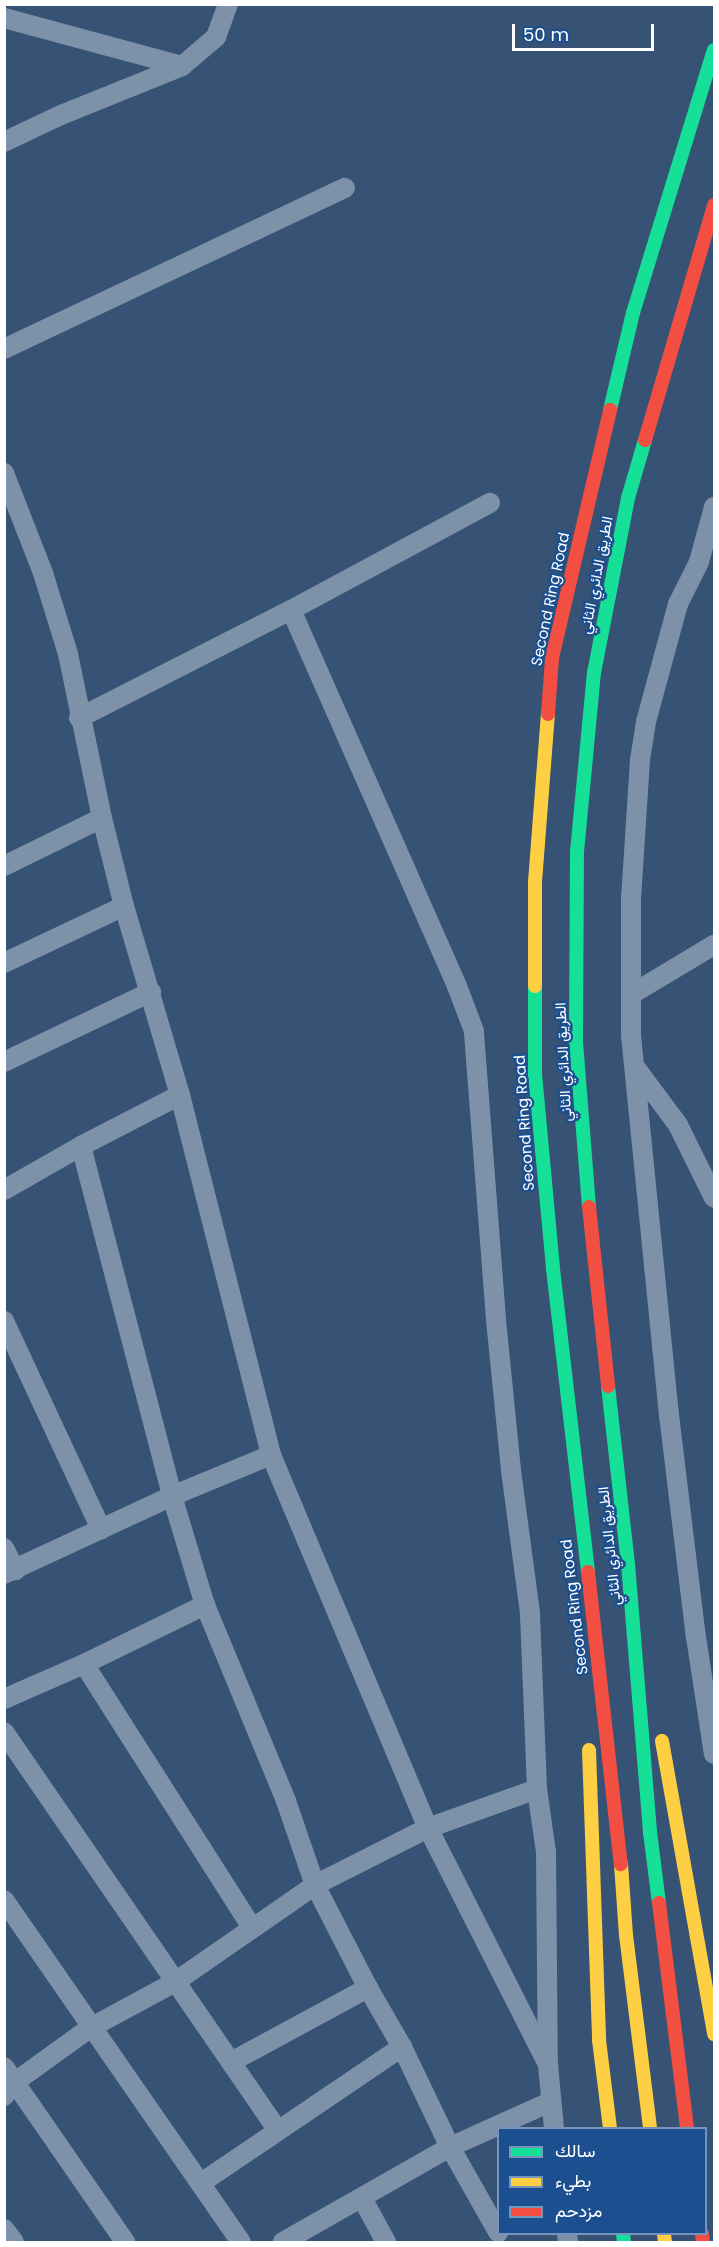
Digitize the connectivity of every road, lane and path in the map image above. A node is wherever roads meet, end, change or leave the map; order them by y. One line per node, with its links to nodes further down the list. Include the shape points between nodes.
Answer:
1 (228, 4): 4 (street, via 216,37)
2 (4, 18): 4 (street)
3 (714, 50): 35 (highway, Second Ring Road, via 633,313 552,658 535,882 535,1074)
4 (182, 66): 5 (street)
5 (4, 142)
6 (345, 188): 8 (street)
7 (714, 205): 34 (highway, الطريق الدائري الثاني, via 628,498 594,673 577,852 578,1063 589,1209)
8 (4, 350)
9 (4, 473): 15 (street, via 56,611)
10 (490, 503): 14 (street)
11 (714, 511): 12 (street)
12 (705, 537): 13 (street); 22 (street, via 699,562 678,604 646,722 632,859)
13 (714, 556)
14 (291, 610): 15 (street); 48 (street, via 474,1031 498,1342 530,1613)
15 (80, 718): 16 (street)
16 (102, 818): 17 (street); 18 (street)
17 (4, 866)
18 (124, 906): 20 (street); 21 (street)
19 (714, 945): 22 (street)
20 (4, 963)
21 (151, 992): 23 (street); 25 (street)
22 (632, 994): 24 (street)
23 (4, 1062)
24 (634, 1066): 28 (street, via 678,1125); 39 (street)
25 (180, 1095): 26 (street); 30 (street)
26 (81, 1146): 27 (street); 31 (street)
27 (4, 1190)
28 (714, 1198)
29 (4, 1321): 32 (street)
30 (271, 1455): 31 (street); 49 (street)
31 (172, 1496): 32 (street); 37 (street)
32 (101, 1529): 36 (street)
33 (4, 1548): 36 (street)
34 (628, 1564): 43 (highway); 65 (highway, الطريق الدائري الثاني, via 650,1832)
35 (586, 1571): 41 (highway); 64 (highway, Second Ring Road)
36 (10, 1572)
37 (205, 1605): 40 (street); 50 (street, via 286,1801)
38 (714, 1629): 39 (street)
39 (696, 1637): 47 (street)
40 (84, 1664): 42 (street); 52 (street)
41 (587, 1695)
42 (4, 1699)
43 (654, 1701)
44 (658, 1724): 56 (highway)
45 (588, 1730): 63 (highway, via 598,2040)
46 (4, 1732): 53 (street)
47 (714, 1754)
48 (537, 1789): 49 (street); 59 (street, via 546,1852)
49 (428, 1828): 50 (street); 59 (street)
50 (315, 1885): 52 (street); 54 (street)
51 (4, 1900): 55 (street)
52 (252, 1928): 53 (street)
53 (175, 1982): 55 (street); 58 (street)
54 (368, 1988): 57 (street); 58 (street)
55 (90, 2028): 60 (street); 68 (street)
56 (714, 2034)
57 (402, 2048): 66 (street); 67 (street)
58 (231, 2062): 66 (street)
59 (548, 2065): 61 (street)
60 (8, 2082): 73 (street)
61 (550, 2102): 62 (street); 67 (street)
62 (554, 2127)
63 (610, 2127)
64 (650, 2127)
65 (687, 2127)
66 (278, 2130): 68 (street)
67 (450, 2147): 69 (street); 71 (street)
68 (201, 2183): 74 (street)
69 (362, 2198): 75 (street); 76 (street)
70 (4, 2229): 72 (street)
71 (497, 2229)
72 (14, 2242)
73 (125, 2242)
74 (241, 2242)
75 (283, 2242)
76 (386, 2242)

